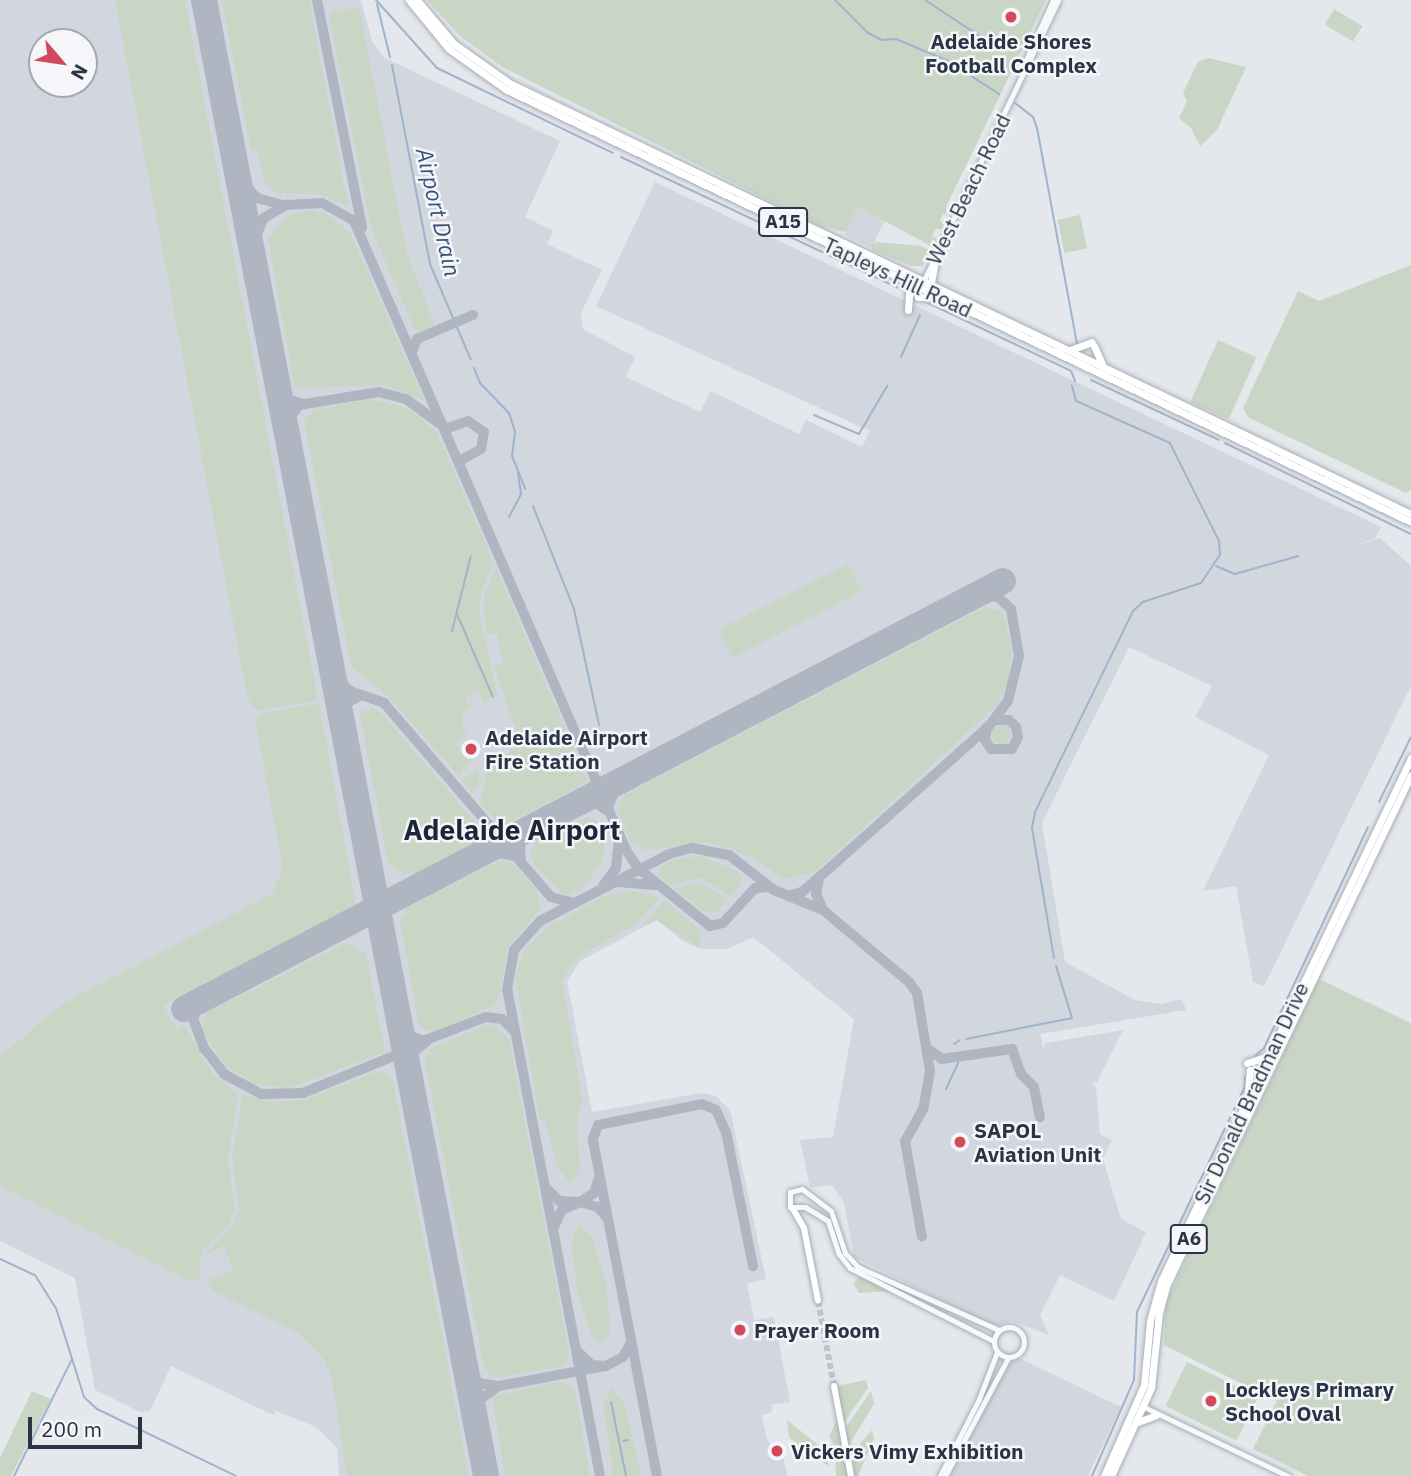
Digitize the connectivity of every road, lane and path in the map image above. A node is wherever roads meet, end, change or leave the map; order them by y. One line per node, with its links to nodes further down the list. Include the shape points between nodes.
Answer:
1 (409, 0): 8 (main road, Tapleys Hill Road / A15, via 449,49 496,84)
2 (417, 0): 6 (main road, Tapleys Hill Road / A15, via 454,44 499,78)
3 (1056, 0): 4 (street, West Beach Road)
4 (936, 255): 5 (street, West Beach Road); 7 (main road)
5 (930, 268): 6 (main road); 7 (street, West Beach Road)
6 (908, 272): 7 (main road, Tapleys Hill Road / A15)
7 (928, 282): 12 (main road, Tapleys Hill Road / A15)
8 (910, 283): 10 (main road, Tapleys Hill Road / A15); 11 (main road)
9 (918, 297): 10 (main road)
10 (947, 300): 15 (main road, Tapleys Hill Road / A15)
11 (908, 310)
12 (1070, 351): 13 (main road, Tapleys Hill Road / A15); 13 (main road, via 1093,344)
13 (1104, 367): 14 (main road, Tapleys Hill Road / A15)
14 (1411, 514)
15 (1411, 522)
16 (1411, 758): 18 (main road, Sir Donald Bradman Drive / A6)
17 (1411, 775): 19 (main road, Sir Donald Bradman Drive / A6)
18 (1347, 894): 19 (main road); 20 (main road, Sir Donald Bradman Drive / A6)
19 (1349, 906): 20 (main road); 32 (main road, Sir Donald Bradman Drive / A6, via 1167,1284 1158,1312)
20 (1340, 908): 21 (main road, Sir Donald Bradman Drive / A6)
21 (1269, 1054): 22 (main road, Sir Donald Bradman Drive / A6); 22 (main road, via 1248,1067)
22 (1239, 1117): 33 (main road, Sir Donald Bradman Drive / A6, via 1161,1281)
23 (808, 1198): 24 (street); 25 (street, via 802,1189 790,1192 787,1201); 27 (street, via 833,1214 845,1253 858,1267)
24 (806, 1207): 25 (street); 28 (street, via 828,1221 839,1254 850,1268)
25 (793, 1209): 26 (main road, via 804,1228)
26 (818, 1301)
27 (999, 1330): 28 (street); 30 (street, via 1012,1327 1023,1337 1020,1352)
28 (993, 1341): 29 (street)
29 (997, 1352): 30 (street); 38 (street)
30 (1008, 1358): 38 (street)
31 (834, 1386): 37 (main road)
32 (1150, 1390): 34 (main road, Sir Donald Bradman Drive / A6); 35 (main road)
33 (1141, 1397): 34 (main road); 36 (main road, Sir Donald Bradman Drive / A6)
34 (1144, 1408): 35 (street); 36 (main road)
35 (1156, 1414): 36 (main road); 41 (street)
36 (1133, 1421): 39 (main road, Sir Donald Bradman Drive / A6); 40 (main road, Sir Donald Bradman Drive / A6)
37 (851, 1476)
38 (942, 1476)
39 (1104, 1476)
40 (1111, 1476)
41 (1288, 1476)

